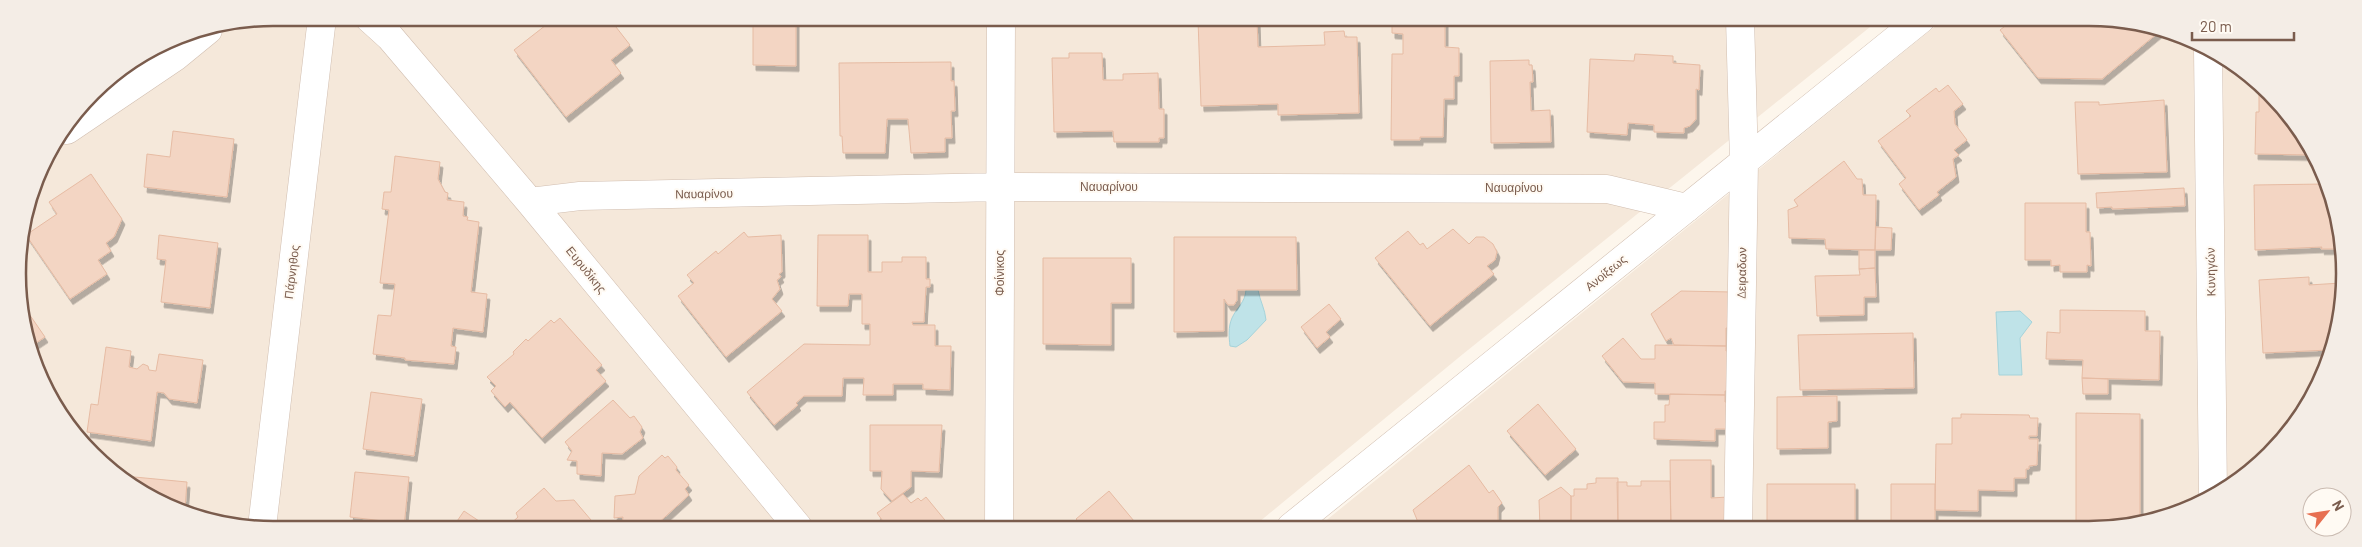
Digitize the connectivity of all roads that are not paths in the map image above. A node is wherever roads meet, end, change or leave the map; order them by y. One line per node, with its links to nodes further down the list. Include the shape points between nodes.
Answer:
1 (321, 26): 14 (street, Πάρνηθος)
2 (378, 26): 11 (street, Ευρυδίκης)
3 (1001, 26): 10 (street, Φοίνικος)
4 (1740, 26): 9 (street, Δειραδων)
5 (1914, 26): 9 (street, Ανοίξεως)
6 (198, 38): 8 (street)
7 (2208, 57): 13 (street, Κυνηγών)
8 (77, 123)
9 (1744, 162): 12 (street, Ανοίξεως); 18 (street, Δειραδων)
10 (1000, 187): 11 (street, Ναυαρίνου, via 580,196); 12 (street, Ναυαρίνου, via 1607,189); 16 (street, Φοίνικος)
11 (530, 202): 15 (street, Ευρυδίκης)
12 (1687, 208): 17 (street, Ανοίξεως)
13 (2213, 487)
14 (263, 520)
15 (793, 521)
16 (999, 521)
17 (1299, 521)
18 (1738, 521)

